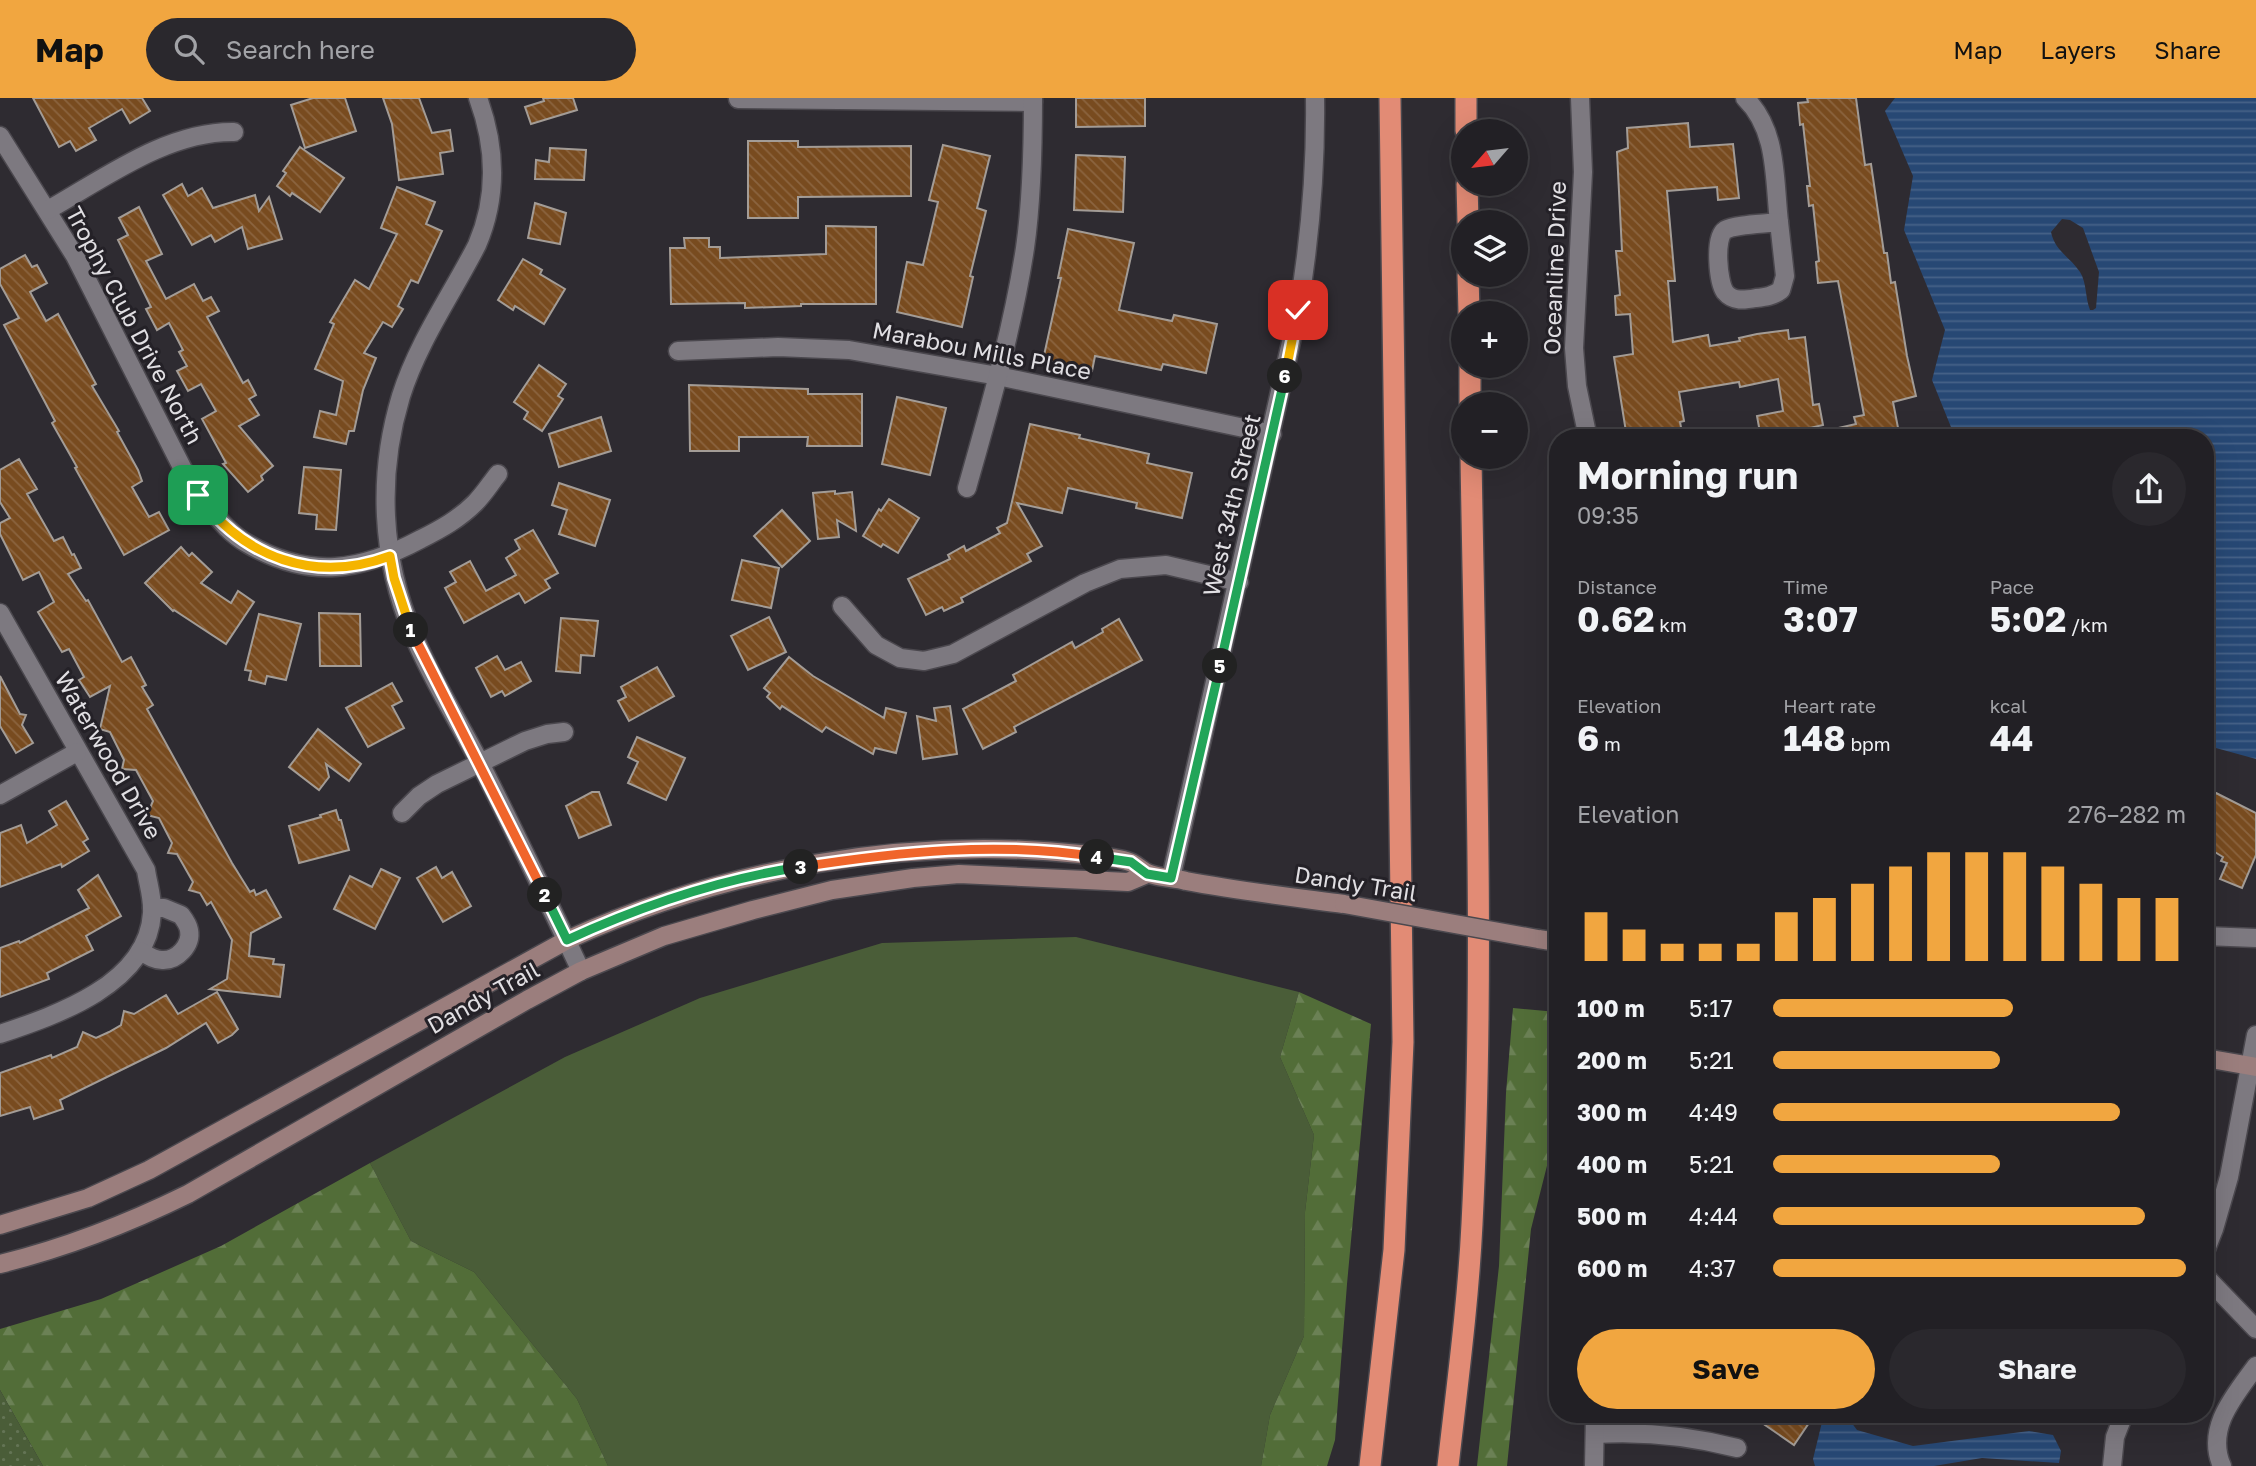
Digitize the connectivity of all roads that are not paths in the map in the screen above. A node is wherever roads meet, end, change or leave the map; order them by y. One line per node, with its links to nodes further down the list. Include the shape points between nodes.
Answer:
1 (478, 98): 21 (street, via 492,155 491,200 485,227 402,395 386,470)
2 (1315, 98): 17 (street, West 34th Street, via 1308,252)
3 (1390, 98): 53 (highway, via 1403,1054 1392,1272)
4 (1466, 98): 9 (highway)
5 (1580, 98): 16 (street, Oceanline Drive, via 1583,172 1574,348)
6 (1745, 98): 13 (street, via 1769,134)
7 (738, 99): 8 (street)
8 (1033, 100): 15 (street, via 1025,248)
9 (1466, 119)
10 (234, 132): 12 (street, via 171,142)
11 (0, 136): 12 (street, Trophy Club Drive North)
12 (48, 210): 21 (street, Trophy Club Drive North, via 194,491 214,516 249,545 299,564 344,567)
13 (1779, 222): 13 (street, via 1786,276 1781,290 1738,300 1726,294 1717,240 1721,233)
14 (678, 351): 15 (street, Marabou Mills Place, via 849,350)
15 (998, 376): 17 (street, Marabou Mills Place); 20 (street)
16 (1586, 429)
17 (1272, 434): 22 (street, West 34th Street)
18 (1471, 469): 54 (highway, via 1478,1058 1472,1227)
19 (498, 474): 21 (street, Trophy Club Drive North, via 459,517)
20 (967, 488)
21 (390, 556): 27 (street, via 412,633)
22 (1239, 582): 23 (street, via 1167,565 1120,569 953,654 924,661 900,658 876,645); 31 (street, West 34th Street)
23 (842, 606)
24 (0, 613): 26 (street, Waterwood Drive)
25 (564, 732): 27 (street, via 533,737)
26 (77, 752): 28 (street); 32 (street, Waterwood Drive, via 146,870)
27 (480, 763): 29 (street, via 430,788); 35 (street)
28 (0, 795)
29 (402, 813)
30 (1147, 874): 31 (main road, Dandy Trail); 35 (main road, Dandy Trail, via 1131,862 1081,854 989,850 874,856 793,868 695,891); 38 (main road, Dandy Trail, via 1128,882 959,874 832,890 664,936)
31 (1171, 878): 36 (main road, Dandy Trail, bridge)
32 (152, 908): 37 (street, Waterwood Drive); 37 (street, via 181,915 189,931 188,941 182,952 170,959 157,960)
33 (2214, 936): 34 (street)
34 (2256, 938)
35 (567, 940): 38 (street); 43 (main road, Dandy Trail, via 149,1171 88,1198)
36 (1549, 941)
37 (140, 951): 39 (street, via 104,988)
38 (582, 971): 45 (main road, Dandy Trail, via 176,1200 99,1234)
39 (0, 1034)
40 (2256, 1035): 42 (street)
41 (2214, 1059): 42 (main road)
42 (2254, 1066): 44 (street)
43 (0, 1225)
44 (2214, 1229)
45 (0, 1264)
46 (2214, 1285): 47 (street)
47 (2256, 1329)
48 (2256, 1366): 57 (street, via 2221,1419 2218,1452)
49 (1595, 1423): 51 (street)
50 (2120, 1423): 56 (street)
51 (1595, 1434): 52 (street, via 1653,1434); 55 (street)
52 (1737, 1448)
53 (1370, 1466)
54 (1448, 1466)
55 (1594, 1466)
56 (2112, 1466)
57 (2222, 1466)

